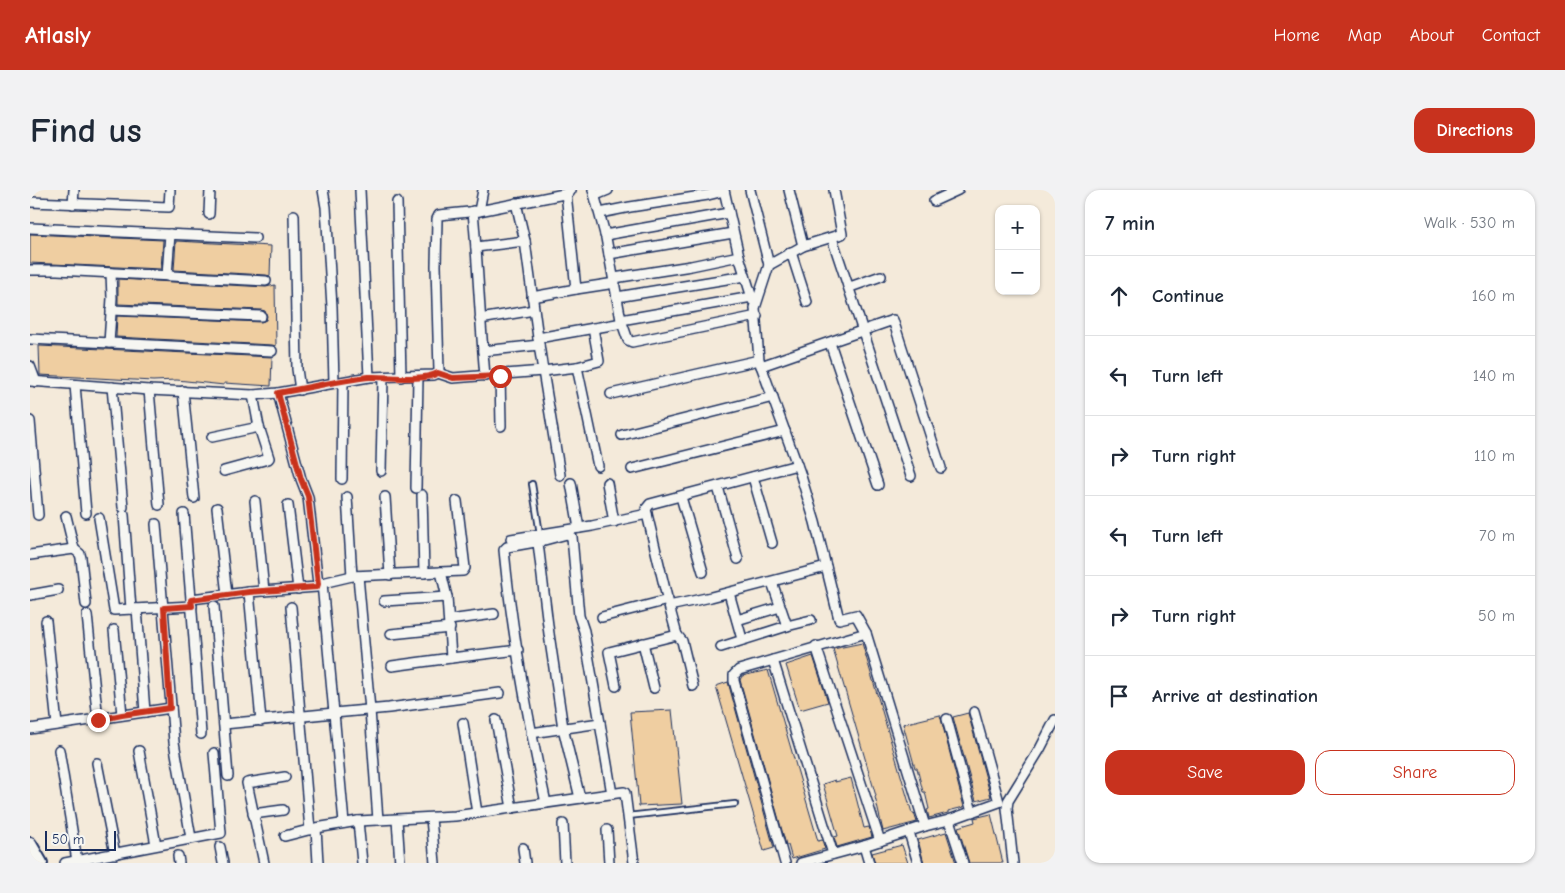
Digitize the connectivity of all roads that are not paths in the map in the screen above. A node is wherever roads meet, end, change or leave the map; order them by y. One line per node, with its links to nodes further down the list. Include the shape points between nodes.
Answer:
1 (74, 190): 19 (street)
2 (170, 190): 19 (street, via 169,207)
3 (210, 190): 23 (street)
4 (322, 190): 77 (street)
5 (360, 190): 72 (street)
6 (483, 190): 20 (street)
7 (608, 190): 14 (street)
8 (724, 190): 21 (street); 22 (street)
9 (750, 190): 37 (street)
10 (789, 190): 32 (street)
11 (834, 190): 30 (street, via 843,233)
12 (958, 190): 15 (street)
13 (568, 192): 18 (street); 46 (street)
14 (594, 192): 21 (street)
15 (934, 200)
16 (30, 202): 19 (street)
17 (397, 202): 74 (street)
18 (516, 203): 20 (street); 31 (street)
19 (73, 204)
20 (476, 211): 33 (street); 69 (street, via 442,214 437,219)
21 (600, 213): 28 (street)
22 (729, 213): 26 (street); 28 (street)
23 (209, 214)
24 (294, 215): 81 (street)
25 (30, 228): 27 (street)
26 (733, 233): 35 (street); 36 (street)
27 (170, 234): 29 (street); 40 (street)
28 (605, 235): 35 (street)
29 (255, 238)
30 (832, 238): 32 (street); 45 (street)
31 (525, 241): 33 (street); 47 (street)
32 (803, 246): 34 (street)
33 (476, 247): 55 (street)
34 (791, 252): 37 (street); 50 (street)
35 (609, 254): 43 (street)
36 (739, 256): 41 (street); 43 (street)
37 (769, 265): 53 (street)
38 (30, 270): 39 (street)
39 (111, 273): 40 (street); 51 (street)
40 (167, 276): 44 (street)
41 (745, 276): 48 (street); 49 (street)
42 (881, 276): 45 (street)
43 (614, 280): 46 (street); 48 (street)
44 (266, 281)
45 (848, 286): 58 (street)
46 (576, 289): 47 (street)
47 (532, 297): 52 (street)
48 (617, 297): 56 (street)
49 (752, 297): 53 (street); 56 (street)
50 (807, 302)
51 (111, 310): 54 (street); 61 (street)
52 (534, 310): 55 (street); 60 (street)
53 (756, 312): 56 (street, via 632,342); 65 (street)
54 (261, 316)
55 (480, 319): 64 (street)
56 (620, 322): 57 (street)
57 (593, 328): 60 (street); 67 (street, via 599,361)
58 (862, 330): 62 (street); 95 (street, via 891,320 894,322); 100 (street)
59 (30, 339): 61 (street)
60 (538, 341): 64 (street); 68 (street)
61 (109, 343): 63 (street)
62 (830, 343): 65 (street); 106 (street)
63 (272, 351)
64 (482, 351): 70 (street)
65 (760, 363): 84 (street); 86 (street)
66 (30, 366): 76 (street)
67 (578, 367): 68 (street); 94 (street)
68 (543, 371): 71 (street); 99 (street)
69 (438, 373): 70 (street, via 453,378); 75 (street)
70 (485, 376): 71 (street)
71 (500, 376): 88 (street)
72 (369, 377): 73 (street); 77 (street)
73 (383, 377): 74 (street); 97 (street)
74 (402, 377): 75 (street)
75 (418, 377): 135 (street, via 419,492)
76 (33, 382): 78 (street)
77 (338, 382): 81 (street); 102 (street)
78 (75, 386): 79 (street); 117 (street)
79 (112, 387): 80 (street); 156 (street)
80 (149, 390): 82 (street); 114 (street)
81 (300, 390): 83 (street)
82 (183, 391): 85 (street); 111 (street)
83 (278, 393): 85 (street); 139 (street, via 308,496)
84 (610, 394)
85 (253, 395): 89 (street)
86 (772, 397): 90 (street); 91 (street)
87 (30, 421): 120 (street)
88 (501, 426)
89 (259, 427): 92 (street); 98 (street, via 269,459)
90 (785, 431): 93 (street); 96 (street)
91 (622, 435)
92 (212, 437)
93 (797, 465): 101 (street); 132 (street)
94 (598, 466)
95 (941, 468)
96 (632, 469)
97 (381, 471)
98 (224, 472)
99 (560, 475)
100 (911, 476)
101 (753, 477): 107 (street); 128 (street)
102 (342, 479)
103 (571, 483): 125 (street)
104 (607, 483): 123 (street)
105 (532, 484): 126 (lane)
106 (878, 485)
107 (718, 486): 109 (street); 131 (street)
108 (385, 496): 136 (street)
109 (681, 496): 119 (street, via 650,504 646,509); 134 (street)
110 (347, 497): 137 (street)
111 (194, 498)
112 (255, 501): 142 (street)
113 (457, 501): 133 (street, via 465,570)
114 (159, 505)
115 (288, 505): 140 (street)
116 (218, 508): 146 (street)
117 (86, 513)
118 (184, 514): 149 (street)
119 (648, 514): 123 (street); 150 (street)
120 (38, 515)
121 (66, 516): 129 (street)
122 (99, 518): 156 (street, via 114,610)
123 (614, 522): 125 (street)
124 (156, 524): 155 (street)
125 (579, 528): 126 (street)
126 (539, 538): 127 (street); 173 (street, via 504,550); 194 (street, via 567,534 572,537 579,616); 197 (street, via 548,634)
127 (511, 539)
128 (772, 543)
129 (74, 549): 130 (street); 151 (street, via 81,558)
130 (30, 555)
131 (738, 559)
132 (826, 567): 138 (street); 166 (street, via 839,619 856,614)
133 (441, 572): 135 (street); 147 (street)
134 (703, 572)
135 (424, 573): 136 (street)
136 (390, 575): 137 (street)
137 (355, 576): 139 (street); 182 (street)
138 (772, 582): 144 (street); 154 (street)
139 (320, 583): 140 (street, via 317,587); 185 (street)
140 (298, 589): 142 (street)
141 (58, 590): 145 (street)
142 (264, 591): 143 (street)
143 (249, 592): 146 (street); 192 (street)
144 (729, 593): 150 (street); 160 (street)
145 (30, 595)
146 (227, 595): 149 (street)
147 (447, 597): 148 (street); 163 (street)
148 (384, 601)
149 (192, 603): 155 (street); 200 (street)
150 (668, 603): 159 (street); 168 (street)
151 (86, 604)
152 (214, 606): 195 (street)
153 (291, 607): 187 (street)
154 (780, 607): 160 (street); 164 (street)
155 (164, 608): 156 (street); 181 (street)
156 (134, 609): 183 (street)
157 (86, 614): 189 (street)
158 (494, 614): 163 (street)
159 (602, 617)
160 (737, 620): 169 (street)
161 (811, 620): 164 (street)
162 (46, 621): 196 (street)
163 (450, 624): 167 (street); 174 (street)
164 (787, 626): 169 (street)
165 (114, 630): 186 (street)
166 (866, 633): 171 (street); 224 (street)
167 (390, 634)
168 (676, 636): 170 (street); 178 (street, via 682,640)
169 (742, 639): 172 (street)
170 (643, 643): 177 (street, via 609,652); 179 (street)
171 (816, 646): 175 (street); 230 (street)
172 (721, 647)
173 (518, 650): 174 (street); 199 (street)
174 (451, 658): 176 (street)
175 (773, 660): 237 (street); 251 (street, via 740,670 734,675 734,681)
176 (392, 666)
177 (616, 686)
178 (693, 686)
179 (654, 688)
180 (500, 693): 182 (street)
181 (170, 708): 183 (street); 229 (street)
182 (370, 710): 185 (street); 218 (street)
183 (144, 712): 186 (street)
184 (974, 712): 213 (street, via 999,802)
185 (334, 713): 187 (street); 222 (street)
186 (122, 715): 189 (street)
187 (299, 716): 192 (street); 225 (street)
188 (947, 719): 213 (street)
189 (98, 720): 196 (street)
190 (496, 720): 211 (street)
191 (1055, 720): 256 (street, via 1008,801)
192 (261, 721): 195 (street)
193 (463, 722): 214 (street)
194 (600, 722): 197 (street); 207 (street)
195 (224, 724): 205 (street)
196 (57, 725): 198 (street)
197 (564, 728): 199 (street); 208 (street)
198 (30, 729)
199 (531, 732): 209 (street)
200 (201, 734)
201 (59, 750): 238 (street)
202 (139, 751): 232 (street)
203 (214, 754): 229 (street, via 222,833)
204 (96, 763): 236 (street)
205 (228, 776)
206 (285, 777): 215 (street, via 247,783)
207 (612, 794): 208 (street); 216 (street, via 624,792)
208 (580, 798): 209 (street)
209 (546, 803): 211 (street)
210 (735, 804): 216 (lane)
211 (512, 808): 214 (street)
212 (283, 810): 215 (street)
213 (972, 812): 220 (street)
214 (477, 813): 217 (street)
215 (253, 814): 242 (street)
216 (628, 816): 250 (street)
217 (432, 818): 219 (street); 246 (street)
218 (378, 820): 219 (street); 221 (street)
219 (397, 820): 245 (street)
220 (949, 820): 224 (street); 255 (street)
221 (358, 821): 222 (street); 244 (street)
222 (344, 823): 225 (street)
223 (563, 824): 248 (street)
224 (925, 826): 227 (street)
225 (313, 829): 228 (street); 243 (street)
226 (607, 830): 249 (street)
227 (909, 832): 230 (street); 254 (street)
228 (285, 836)
229 (191, 838): 232 (street)
230 (880, 840): 233 (street)
231 (30, 844): 239 (street)
232 (156, 845): 236 (street)
233 (864, 846): 237 (street); 253 (street)
234 (220, 847): 241 (street)
235 (523, 848): 247 (street)
236 (115, 854): 238 (street)
237 (829, 857): 252 (street)
238 (78, 861): 240 (street)
239 (41, 863)
240 (65, 863)
241 (223, 863)
242 (264, 863)
243 (318, 863)
244 (362, 863)
245 (400, 863)
246 (434, 863)
247 (525, 863)
248 (565, 863)
249 (609, 863)
250 (634, 863)
251 (785, 863)
252 (801, 863)
253 (869, 863)
254 (918, 863)
255 (963, 863)
256 (1013, 863)

